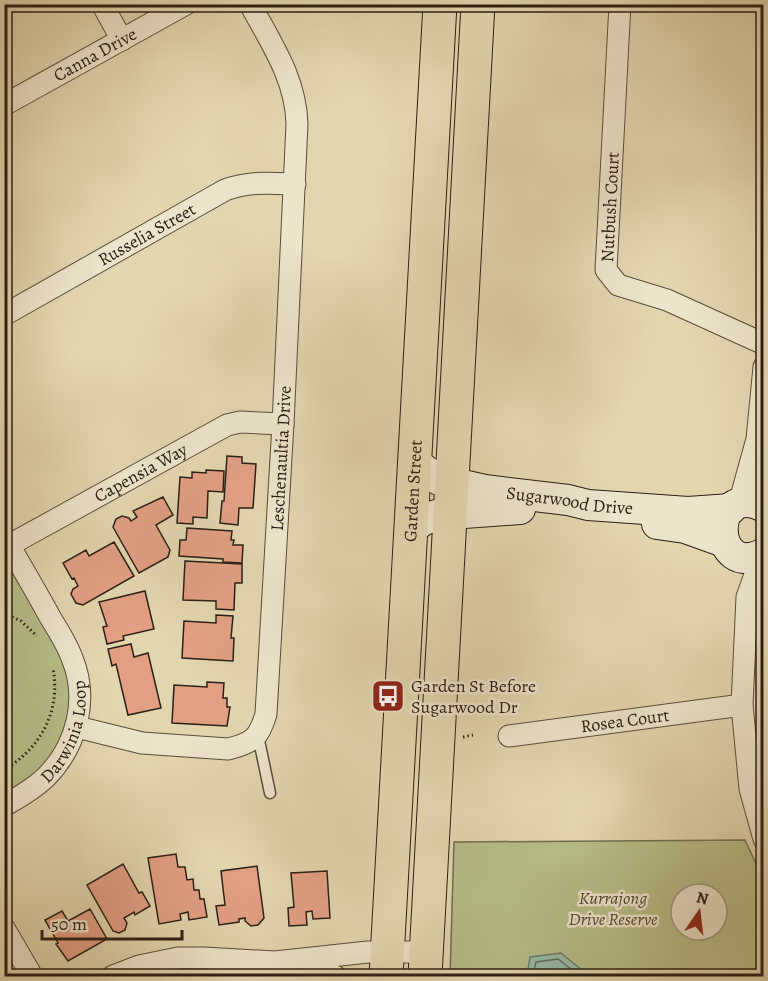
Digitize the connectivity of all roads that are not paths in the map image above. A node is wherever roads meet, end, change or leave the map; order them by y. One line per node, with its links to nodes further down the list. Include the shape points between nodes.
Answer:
1 (102, 4): 7 (street)
2 (186, 4): 7 (street, Canna Drive)
3 (250, 4): 10 (street, Leschenaultia Drive, via 280,59 294,95)
4 (440, 4): 11 (main road, Garden Street)
5 (477, 4): 8 (main road)
6 (620, 4): 13 (street, Nutbush Court, via 606,270 618,285 667,300)
7 (122, 40): 9 (street, Canna Drive)
8 (474, 65): 11 (main road, via 452,189 444,198); 17 (main road)
9 (4, 105)
10 (295, 184): 12 (street, Russelia Street, via 255,182 225,190); 15 (street, Leschenaultia Drive)
11 (429, 197): 16 (main road, Garden Street)
12 (4, 315)
13 (764, 344)
14 (764, 367): 18 (street)
15 (283, 424): 20 (street, Capensia Way, via 227,425); 25 (street, Leschenaultia Drive, via 266,714)
16 (415, 463): 17 (street, Sugarwood Drive, via 439,480); 19 (main road, Garden Street)
17 (451, 498): 18 (street, Sugarwood Drive, via 485,490 688,512); 19 (street, Sugarwood Drive, via 436,515); 21 (street, Sugarwood Drive, via 511,509 567,512 685,528); 33 (main road)
18 (749, 505): 21 (street, via 722,524)
19 (411, 530): 32 (main road, Garden Street)
20 (7, 546): 23 (street, Darwinia Loop, via 72,657 80,697)
21 (746, 552): 22 (street, via 757,569 747,597)
22 (742, 705): 24 (street, Rosea Court); 26 (street)
23 (76, 727): 25 (street, via 172,746 228,749); 28 (street, Darwinia Loop, via 47,776)
24 (509, 736)
25 (255, 738): 27 (lane, via 260,744)
26 (757, 787): 29 (street)
27 (270, 793)
28 (4, 806)
29 (764, 839)
30 (4, 928): 34 (street)
31 (275, 962): 32 (street, via 331,955); 35 (street, via 178,958); 36 (street)
32 (387, 964): 33 (street)
33 (426, 964)
34 (32, 976)
35 (113, 976)
36 (335, 976)

